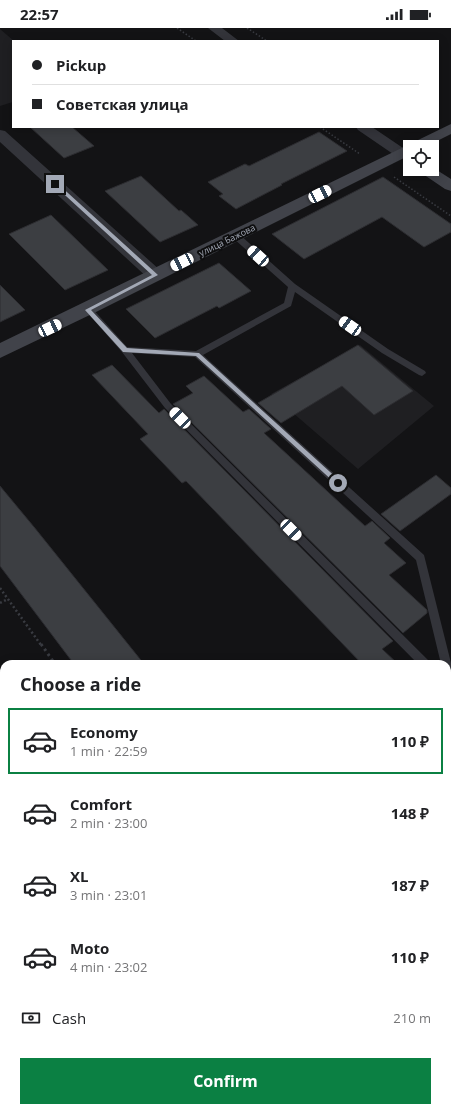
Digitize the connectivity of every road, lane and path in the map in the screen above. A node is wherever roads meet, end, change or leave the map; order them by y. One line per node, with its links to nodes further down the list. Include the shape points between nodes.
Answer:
1 (177, 28): 4 (path)
2 (214, 28): 5 (street)
3 (247, 28): 6 (path)
4 (195, 40)
5 (232, 40)
6 (265, 40)
7 (365, 128): 11 (street)
8 (451, 128): 10 (street, улица Бажова)
9 (0, 134): 16 (street)
10 (430, 140)
11 (403, 149)
12 (403, 155): 15 (street, улица Бажова)
13 (436, 176): 14 (street)
14 (451, 186)
15 (236, 236): 16 (street, улица Бажова); 17 (lane)
16 (155, 275): 18 (street, улица Бажова)
17 (292, 286): 21 (lane, via 288,304); 22 (lane, via 385,351)
18 (88, 310): 19 (lane); 20 (street, улица Бажова)
19 (125, 350): 21 (lane); 27 (lane, via 168,406)
20 (0, 352)
21 (197, 354): 28 (lane, via 420,558)
22 (422, 373)
23 (0, 588): 24 (path)
24 (8, 599): 25 (path); 26 (path)
25 (0, 603)
26 (52, 660)
27 (421, 660)
28 (445, 660)

